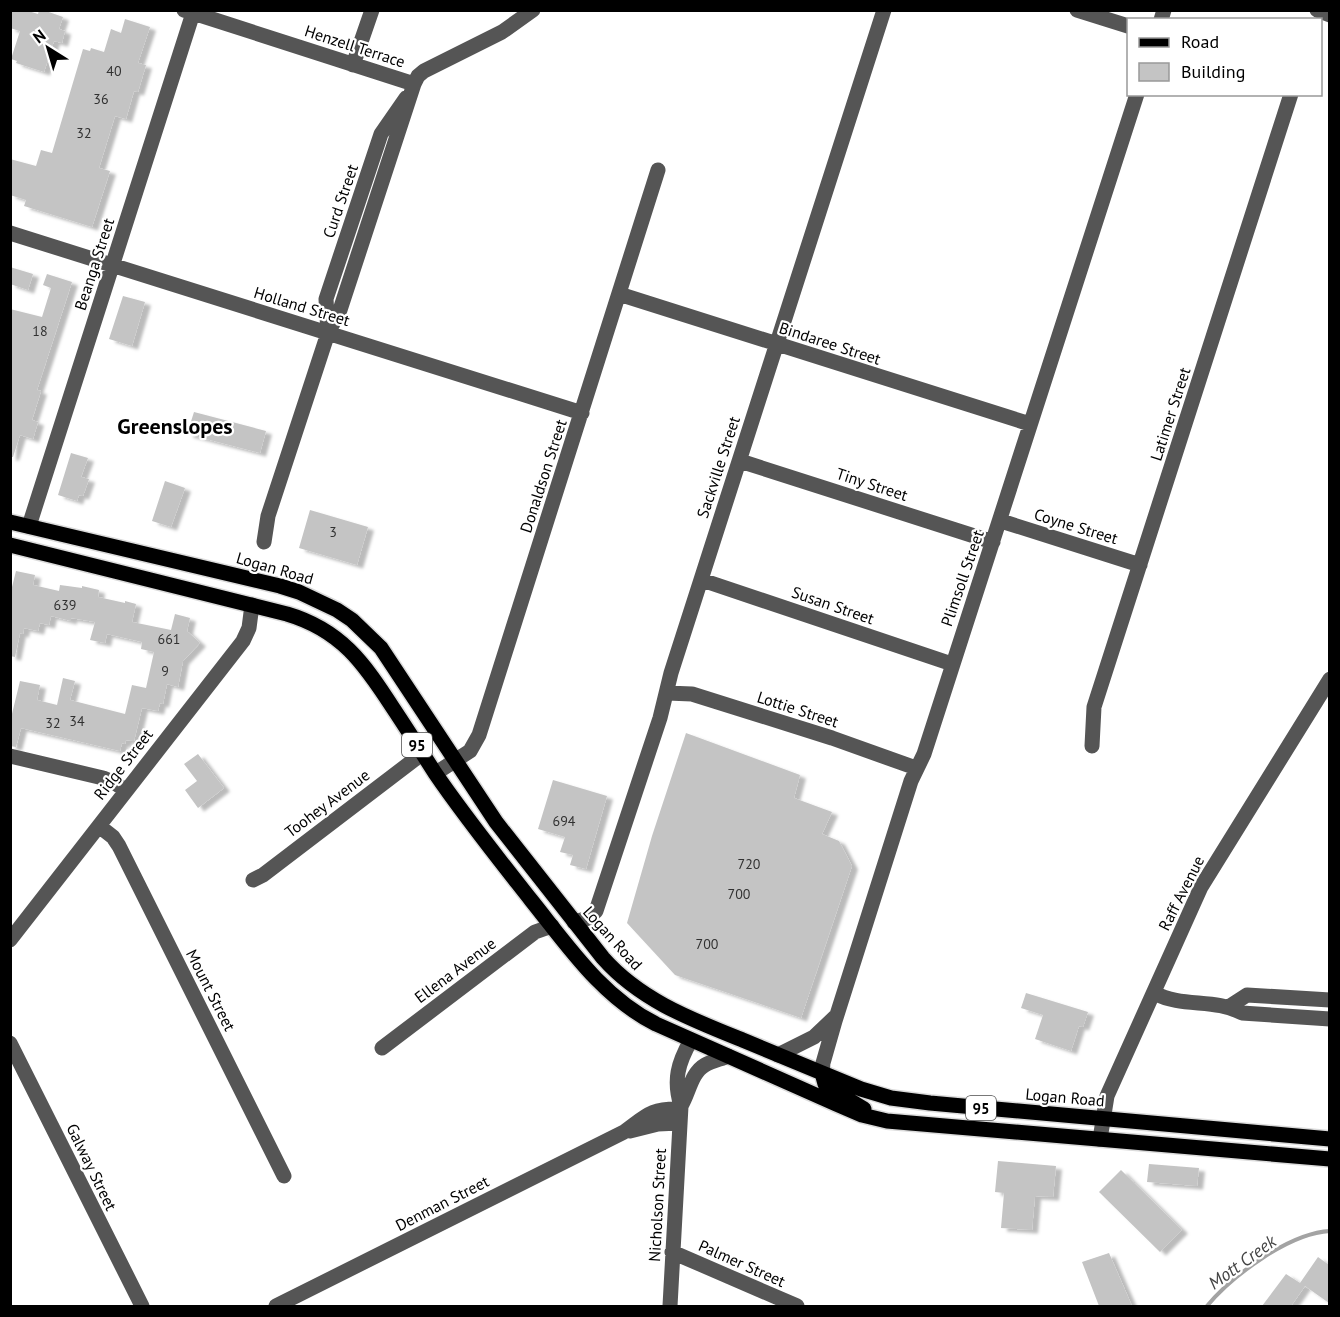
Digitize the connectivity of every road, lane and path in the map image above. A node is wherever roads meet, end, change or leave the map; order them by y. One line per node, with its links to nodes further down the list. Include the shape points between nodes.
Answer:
1 (372, 10): 9 (street)
2 (533, 10): 10 (street, Henzell Terrace, via 502,32 426,69)
3 (884, 10): 18 (street, Sackville Street)
4 (1077, 10): 8 (street)
5 (1317, 11): 7 (street)
6 (188, 12): 9 (street, Henzell Terrace); 15 (street, Beanga Street)
7 (1329, 15)
8 (1127, 26)
9 (353, 65): 10 (street, Henzell Terrace)
10 (413, 86): 17 (street, Curd Street, via 381,134 326,299)
11 (1136, 96): 20 (street, Plimsoll Street)
12 (1290, 96): 28 (street, Latimer Street)
13 (658, 170): 16 (street, Donaldson Street)
14 (10, 233): 15 (street, Holland Street)
15 (113, 266): 17 (street, Holland Street); 24 (street, Beanga Street)
16 (620, 294): 18 (street, Bindaree Street); 19 (street, Donaldson Street)
17 (328, 333): 19 (street, Holland Street); 25 (street, Curd Street, via 268,516)
18 (777, 345): 20 (street, Bindaree Street); 21 (street, Sackville Street)
19 (582, 413): 39 (street, Donaldson Street, via 479,735 473,749)
20 (1030, 424): 22 (street, Plimsoll Street)
21 (740, 460): 26 (street, Tiny Street); 30 (street, Sackville Street)
22 (1001, 521): 26 (street, Plimsoll Street); 28 (street, Coyne Street)
23 (10, 522): 24 (main road, Logan Road / 95)
24 (28, 526): 29 (main road, Logan Road / 95)
25 (264, 542)
26 (993, 542): 32 (street, Plimsoll Street)
27 (10, 545): 31 (main road, 95)
28 (1140, 565): 36 (street, Latimer Street, via 1093,710)
29 (246, 578): 31 (main road); 35 (main road, Logan Road / 95, via 299,591 352,620 381,648)
30 (702, 580): 32 (street, Susan Street); 34 (street, Sackville Street, via 670,673)
31 (252, 605): 37 (main road, 95, via 306,620 346,645 369,670); 42 (street, Ridge Street, via 243,641)
32 (952, 664): 40 (street, Plimsoll Street)
33 (1329, 679): 48 (street, Raff Avenue, via 1201,887)
34 (667, 693): 40 (street, Lottie Street, via 689,693); 45 (street, Sackville Street, via 596,911 589,918)
35 (441, 740): 37 (main road); 39 (main road, Logan Road / 95)
36 (1092, 746)
37 (423, 753): 41 (main road, 95); 44 (street, Toohey Avenue)
38 (10, 756): 42 (street, via 103,778)
39 (455, 761): 41 (street, Donaldson Street); 45 (main road, Logan Road / 95, via 502,830)
40 (916, 768): 51 (street, Plimsoll Street)
41 (436, 773): 46 (main road, 95)
42 (126, 791): 43 (street, Ridge Street)
43 (99, 826): 47 (street, Ridge Street); 66 (street, Mount Street, via 119,846)
44 (253, 880)
45 (574, 922): 46 (main road); 53 (main road, Logan Road / 95, via 627,982)
46 (552, 926): 54 (main road, 95, via 615,999 645,1019); 56 (street, Ellena Avenue, via 536,932)
47 (10, 940)
48 (1154, 993): 50 (street, via 1167,1000); 62 (street, Raff Avenue, via 1107,1096)
49 (1329, 1000): 50 (street, via 1247,995)
50 (1230, 1006): 52 (street, via 1242,1013)
51 (838, 1012): 57 (street, via 814,1037); 59 (street, Plimsoll Street)
52 (1329, 1019)
53 (702, 1023): 54 (main road, Nicholson Street); 57 (main road, Logan Road / 95)
54 (692, 1040): 58 (main road, 95); 60 (street, Nicholson Street, via 676,1081)
55 (10, 1042): 68 (street, Galway Street)
56 (382, 1048)
57 (778, 1055): 59 (main road, Logan Road / 95)
58 (728, 1056): 60 (street, Nicholson Street, via 700,1069); 61 (main road, 95)
59 (822, 1073): 61 (main road, via 829,1088); 62 (main road, Logan Road / 95, via 874,1094 908,1101)
60 (680, 1113): 67 (street, Nicholson Street); 69 (street, Denman Street, via 660,1109 652,1112 624,1132)
61 (876, 1119): 63 (main road, 95)
62 (1102, 1119): 63 (street, Raff Avenue); 64 (main road, Logan Road / 95)
63 (1100, 1139): 65 (main road, 95)
64 (1329, 1139)
65 (1329, 1159)
66 (284, 1176)
67 (672, 1252): 70 (street, Nicholson Street); 71 (street, Palmer Street)
68 (142, 1306)
69 (276, 1306)
70 (670, 1306)
71 (797, 1306)

